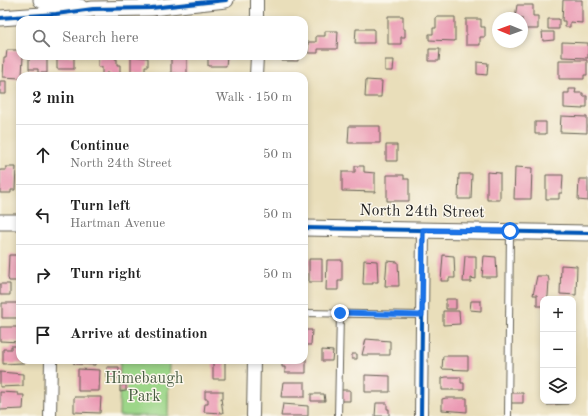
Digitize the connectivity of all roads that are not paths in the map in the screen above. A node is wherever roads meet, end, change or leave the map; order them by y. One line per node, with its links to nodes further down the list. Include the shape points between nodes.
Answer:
1 (41, 0): 4 (street)
2 (226, 0): 4 (street, via 151,8)
3 (257, 0): 6 (street)
4 (93, 9): 5 (street)
5 (28, 16)
6 (257, 16)
7 (16, 17): 8 (street)
8 (0, 18)
9 (257, 60): 10 (street)
10 (256, 72)
11 (0, 222): 12 (street)
12 (16, 222)
13 (308, 228): 14 (street, North 24th Street)
14 (423, 230): 15 (street, North 24th Street); 19 (street)
15 (510, 231): 16 (street, North 24th Street); 26 (lane)
16 (588, 233)
17 (308, 313): 18 (lane)
18 (340, 313): 19 (lane); 24 (lane)
19 (422, 315): 25 (street)
20 (51, 364): 22 (street)
21 (254, 364): 23 (street)
22 (50, 416)
23 (253, 416)
24 (338, 416)
25 (421, 416)
26 (508, 416)

